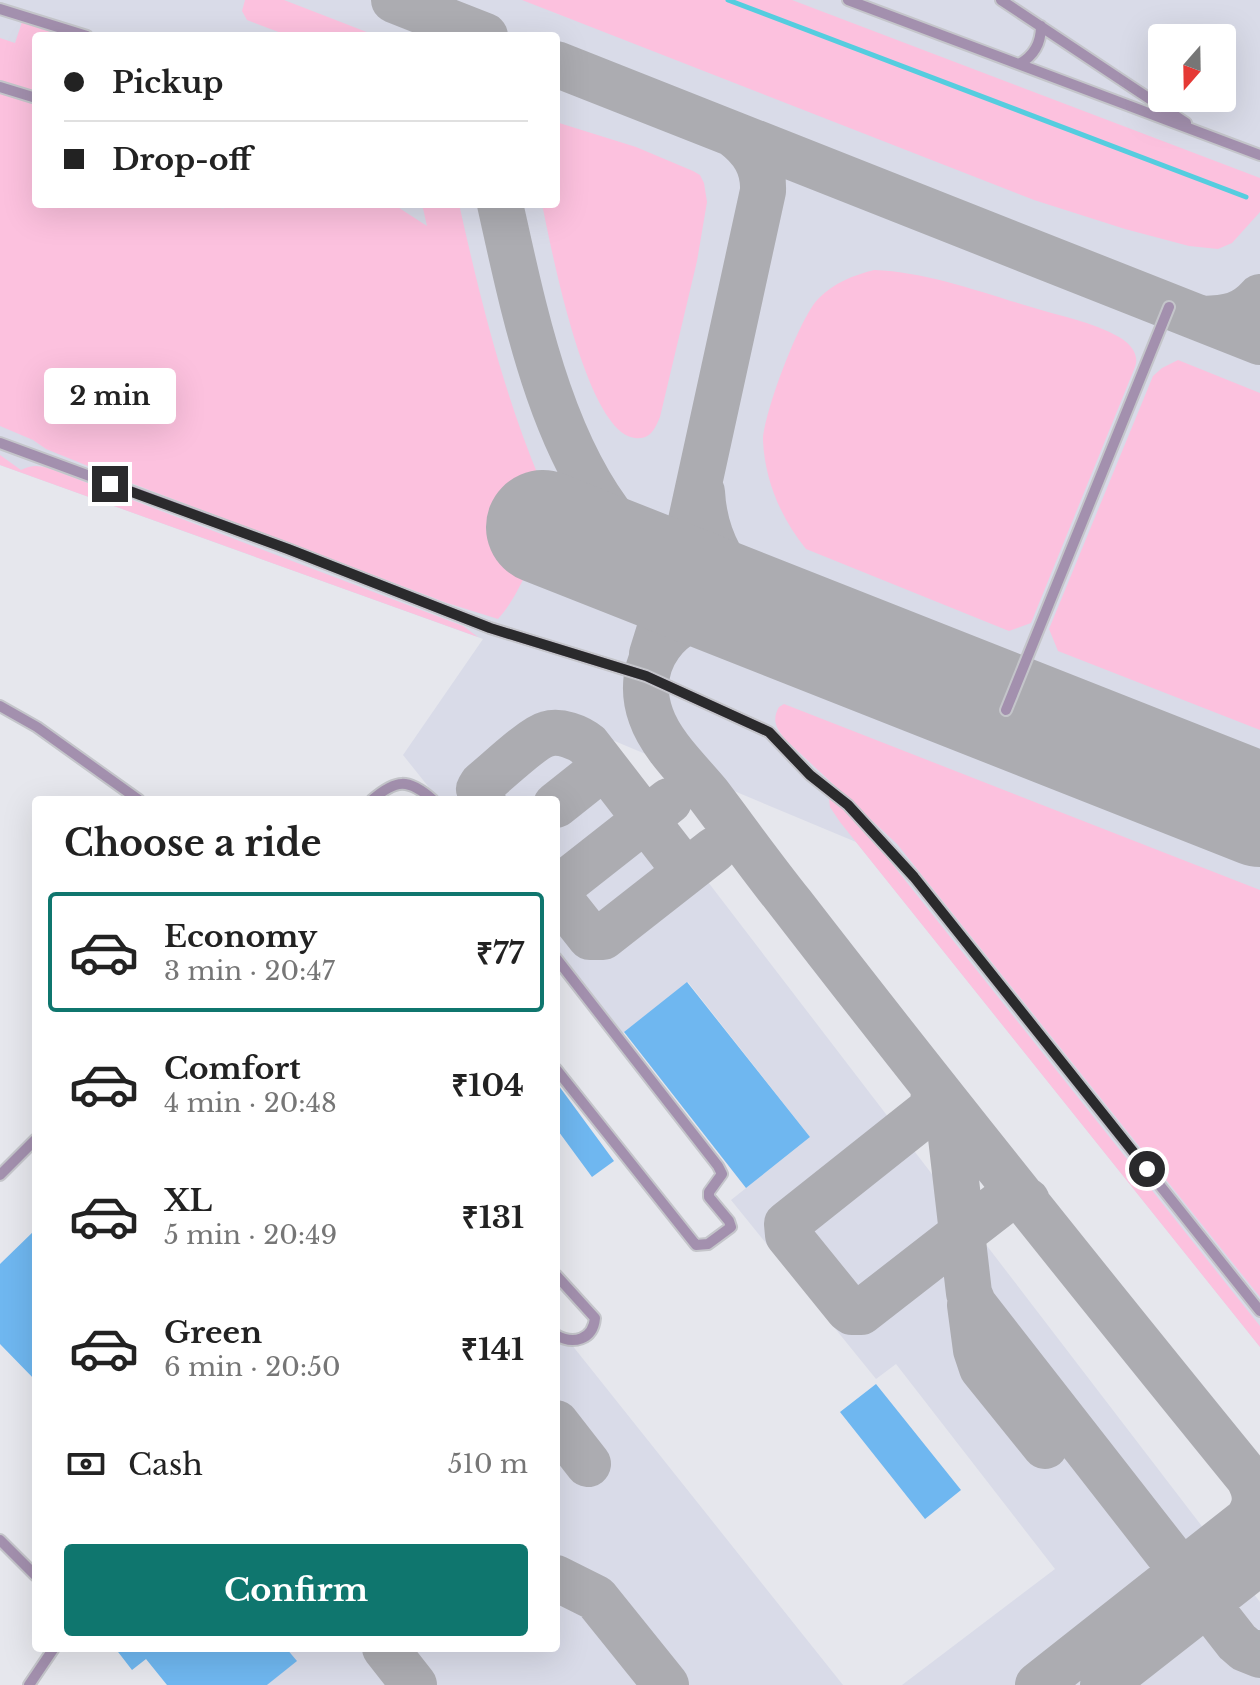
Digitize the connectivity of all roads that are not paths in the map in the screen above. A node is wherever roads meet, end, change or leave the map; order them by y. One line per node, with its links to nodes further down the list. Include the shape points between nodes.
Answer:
1 (848, 0): 6 (lane)
2 (1001, 0): 4 (lane)
3 (0, 9): 5 (lane)
4 (1041, 26): 6 (lane, via 1038,43); 9 (lane)
5 (74, 32)
6 (1019, 64): 9 (lane)
7 (0, 87): 8 (lane)
8 (32, 97)
9 (1201, 133): 10 (lane)
10 (1259, 153)
11 (1169, 307): 14 (lane)
12 (0, 443): 23 (lane, via 490,628 646,676 769,732 848,805 914,877)
13 (0, 706): 15 (lane)
14 (1006, 710)
15 (133, 796)
16 (377, 796): 17 (lane, via 389,785 404,782)
17 (428, 796)
18 (560, 963): 19 (lane, via 718,1166 722,1174 709,1197 731,1227 708,1244 696,1245)
19 (560, 1074)
20 (32, 1143): 21 (lane)
21 (0, 1175)
22 (560, 1279): 24 (lane, via 595,1318 594,1328 578,1341)
23 (1260, 1311)
24 (560, 1337)
25 (0, 1540): 26 (lane)
26 (32, 1572)
27 (51, 1652): 28 (lane)
28 (29, 1685)

